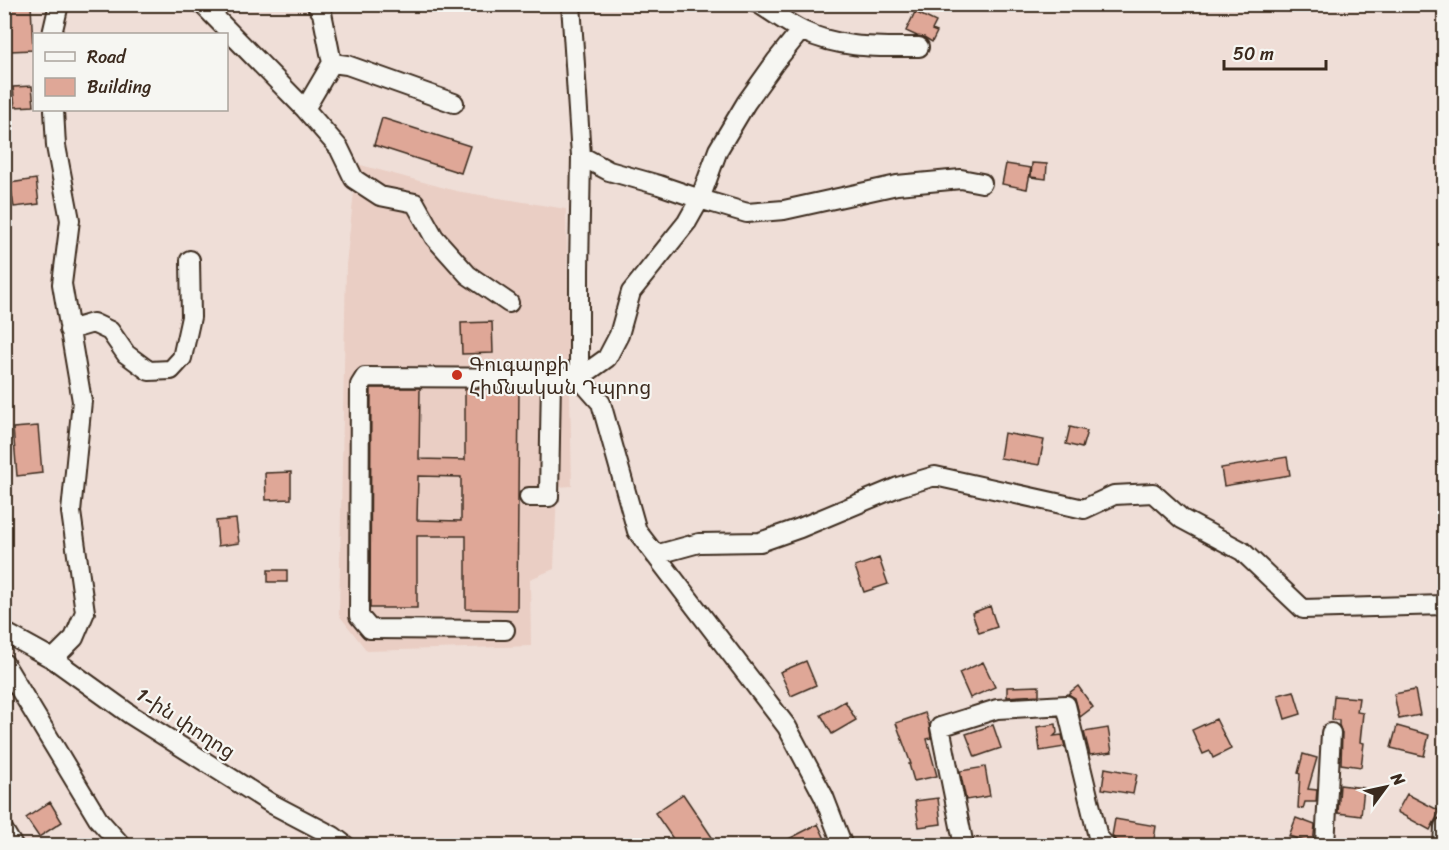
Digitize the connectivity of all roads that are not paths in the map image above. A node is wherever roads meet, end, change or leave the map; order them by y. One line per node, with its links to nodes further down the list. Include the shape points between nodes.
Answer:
1 (59, 4): 7 (street)
2 (202, 4): 11 (street)
3 (316, 4): 9 (street, via 322,13)
4 (571, 4): 13 (street)
5 (759, 4): 6 (street)
6 (801, 30): 8 (street, via 828,41 868,47); 15 (street, via 746,103 718,150)
7 (52, 33)
8 (919, 46)
9 (332, 63): 10 (street, via 347,64); 11 (street)
10 (454, 103)
11 (305, 109): 17 (street, via 339,148 354,179 380,196 415,203 434,237 468,275)
12 (54, 111): 18 (street, via 56,146 70,220 62,284)
13 (581, 156): 15 (street, via 609,171); 20 (street)
14 (982, 183): 15 (street, via 961,179 897,185 784,210 747,213)
15 (699, 199): 20 (street, via 687,222 632,292 619,335 607,358)
16 (190, 260): 18 (street, via 191,317 182,358 171,370 149,371 126,354 110,331 93,323)
17 (509, 303)
18 (69, 330): 26 (street, via 82,401 70,512 85,612 74,638)
19 (551, 378): 20 (street); 21 (street, via 549,497); 24 (street, via 366,377 360,385 359,616 370,628)
20 (579, 378): 22 (street, via 601,403 637,531)
21 (529, 497)
22 (655, 555): 23 (street, via 699,543 760,542 898,486 935,476 1084,508 1114,495 1153,494 1182,519 1242,551 1303,609); 34 (street, via 787,727 824,797)
23 (1444, 605)
24 (505, 630)
25 (4, 632): 26 (street, 1-ին փողոց)
26 (53, 658): 33 (street, 1-ին փողոց, via 131,715)
27 (4, 663): 32 (street, via 98,819)
28 (1331, 733): 37 (street)
29 (1444, 827): 38 (street)
30 (4, 831): 31 (street)
31 (13, 846)
32 (122, 846)
33 (346, 846)
34 (843, 846)
35 (964, 846): 36 (street, via 940,727 997,709 1066,705 1098,837)
36 (1106, 846)
37 (1325, 846)
38 (1443, 846)

